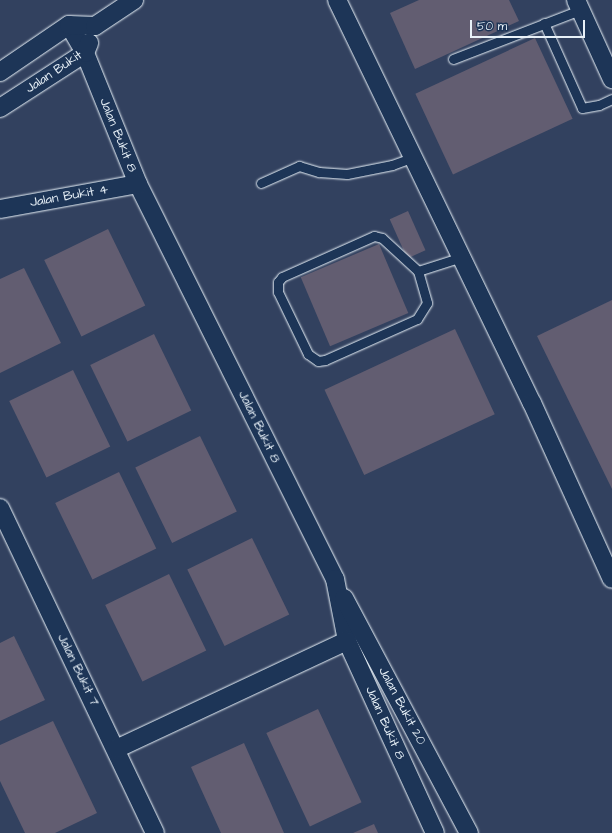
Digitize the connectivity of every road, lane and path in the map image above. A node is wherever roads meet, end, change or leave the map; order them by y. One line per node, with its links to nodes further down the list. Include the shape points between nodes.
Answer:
1 (134, 0): 6 (street)
2 (337, 0): 13 (street)
3 (579, 3): 4 (lane); 10 (street)
4 (544, 24): 8 (lane); 11 (lane, via 582,108)
5 (69, 25): 6 (street); 7 (street, Jalan Bukit 8); 9 (street)
6 (95, 26): 7 (street, Jalan Bukit)
7 (85, 53): 12 (street, Jalan Bukit); 15 (street, Jalan Bukit 8)
8 (453, 59)
9 (0, 72)
10 (612, 79)
11 (612, 100)
12 (0, 108)
13 (414, 157): 14 (lane, via 392,165 347,174 319,172 299,166); 17 (street)
14 (261, 183)
15 (138, 184): 16 (street, Jalan Bukit 4); 20 (street, Jalan Bukit 8)
16 (0, 209)
17 (462, 258): 18 (lane); 21 (street, via 532,403)
18 (418, 271): 18 (lane, via 427,303 417,319 325,360 318,361 308,354 278,292 278,282 282,277 374,236 382,238)
19 (0, 508): 23 (street, Jalan Bukit 7)
20 (335, 579): 22 (street, Jalan Bukit 8); 26 (street, Jalan Bukit 20)
21 (612, 579)
22 (348, 641): 23 (street); 25 (street, Jalan Bukit 8)
23 (116, 749): 24 (street, Jalan Bukit 7)
24 (155, 833)
25 (435, 833)
26 (469, 833)

